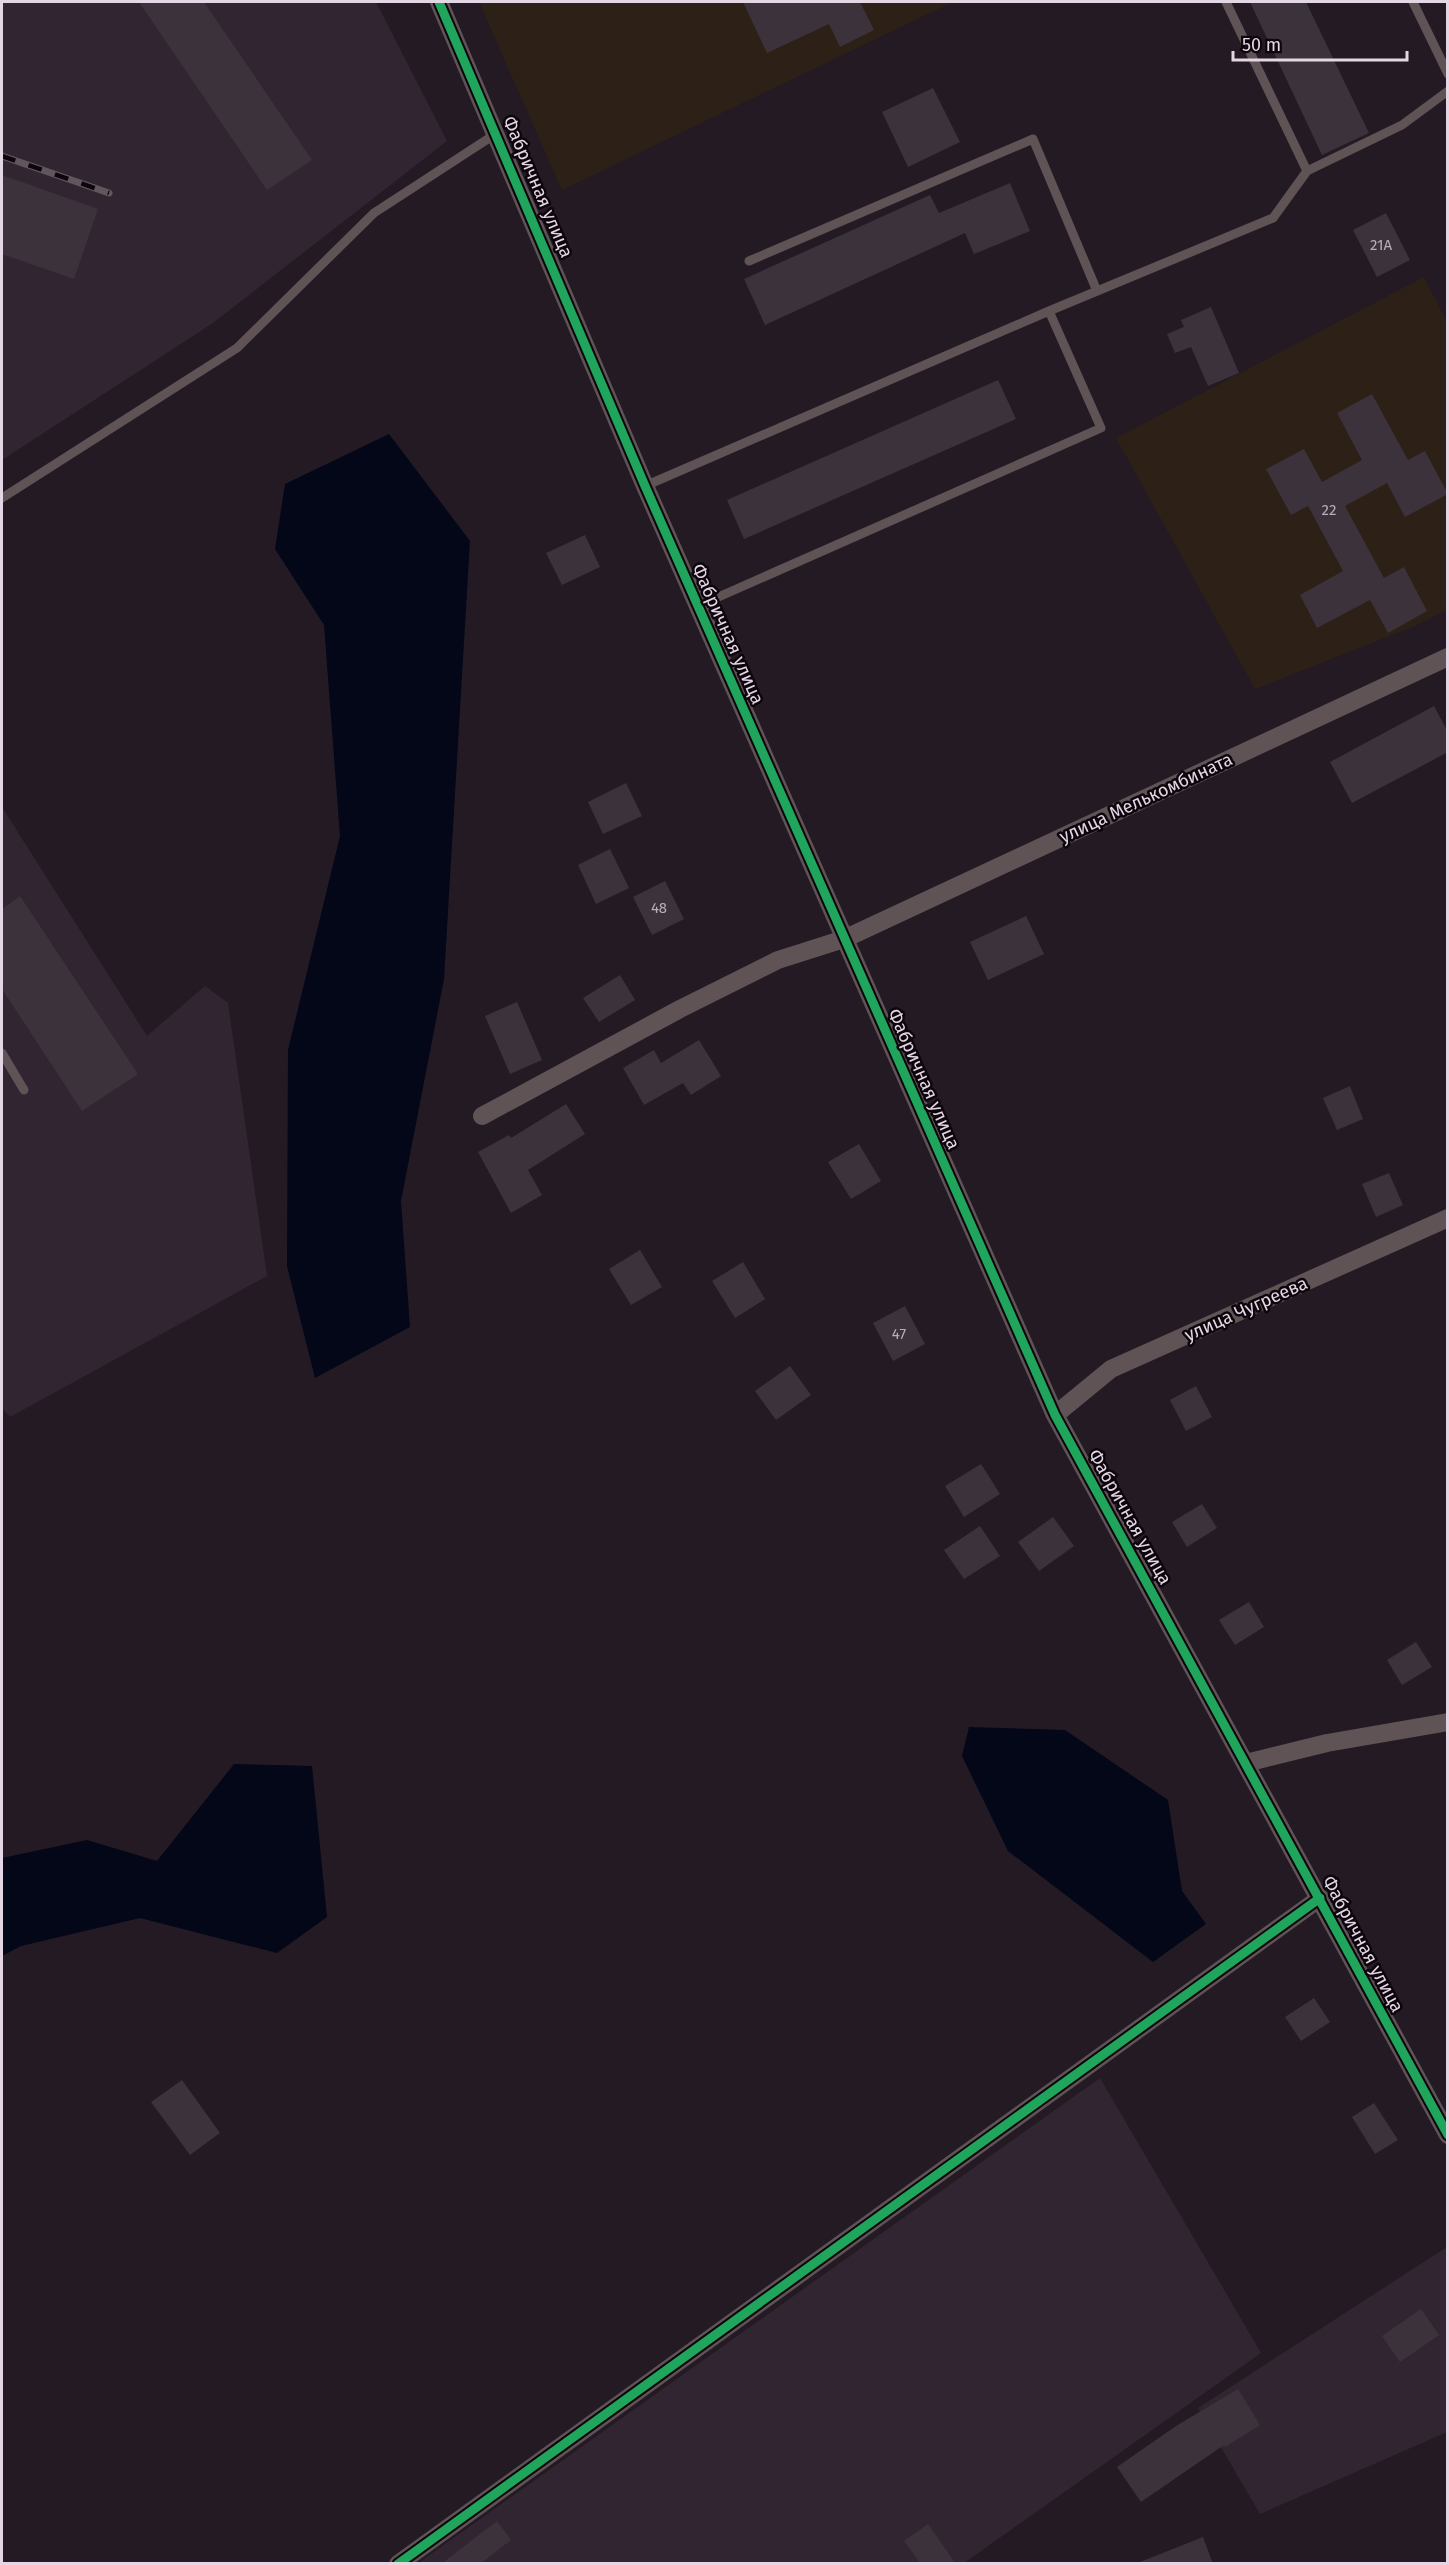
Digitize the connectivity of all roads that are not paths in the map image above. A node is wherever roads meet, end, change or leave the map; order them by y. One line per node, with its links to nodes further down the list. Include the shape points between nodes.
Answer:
1 (439, 2): 6 (street, Фабричная улица)
2 (1226, 2): 7 (lane)
3 (1413, 2): 4 (lane)
4 (1448, 74)
5 (1448, 91): 7 (lane, via 1402,124)
6 (497, 133): 11 (street, Фабричная улица); 12 (lane, via 374,213 237,348)
7 (1307, 171): 9 (lane, via 1273,218)
8 (749, 261): 9 (lane, via 1033,140)
9 (1097, 291): 10 (lane)
10 (1049, 310): 11 (lane); 13 (lane, via 1101,428)
11 (645, 486): 13 (street, Фабричная улица)
12 (2, 498)
13 (698, 606): 15 (street, Фабричная улица)
14 (1448, 657): 15 (street, улица Мелькомбината)
15 (844, 939): 18 (street, улица Мелькомбината, via 778,960); 20 (street, Фабричная улица)
16 (2, 1053): 17 (lane)
17 (24, 1090)
18 (482, 1116)
19 (1448, 1218): 20 (street, улица Чугреева, via 1111,1369)
20 (1055, 1415): 22 (street, Фабричная улица)
21 (1448, 1722): 22 (street, via 1327,1743)
22 (1245, 1763): 23 (street, Фабричная улица)
23 (1320, 1898): 24 (street, Фабричная улица); 25 (street)
24 (1448, 2136)
25 (398, 2564)

